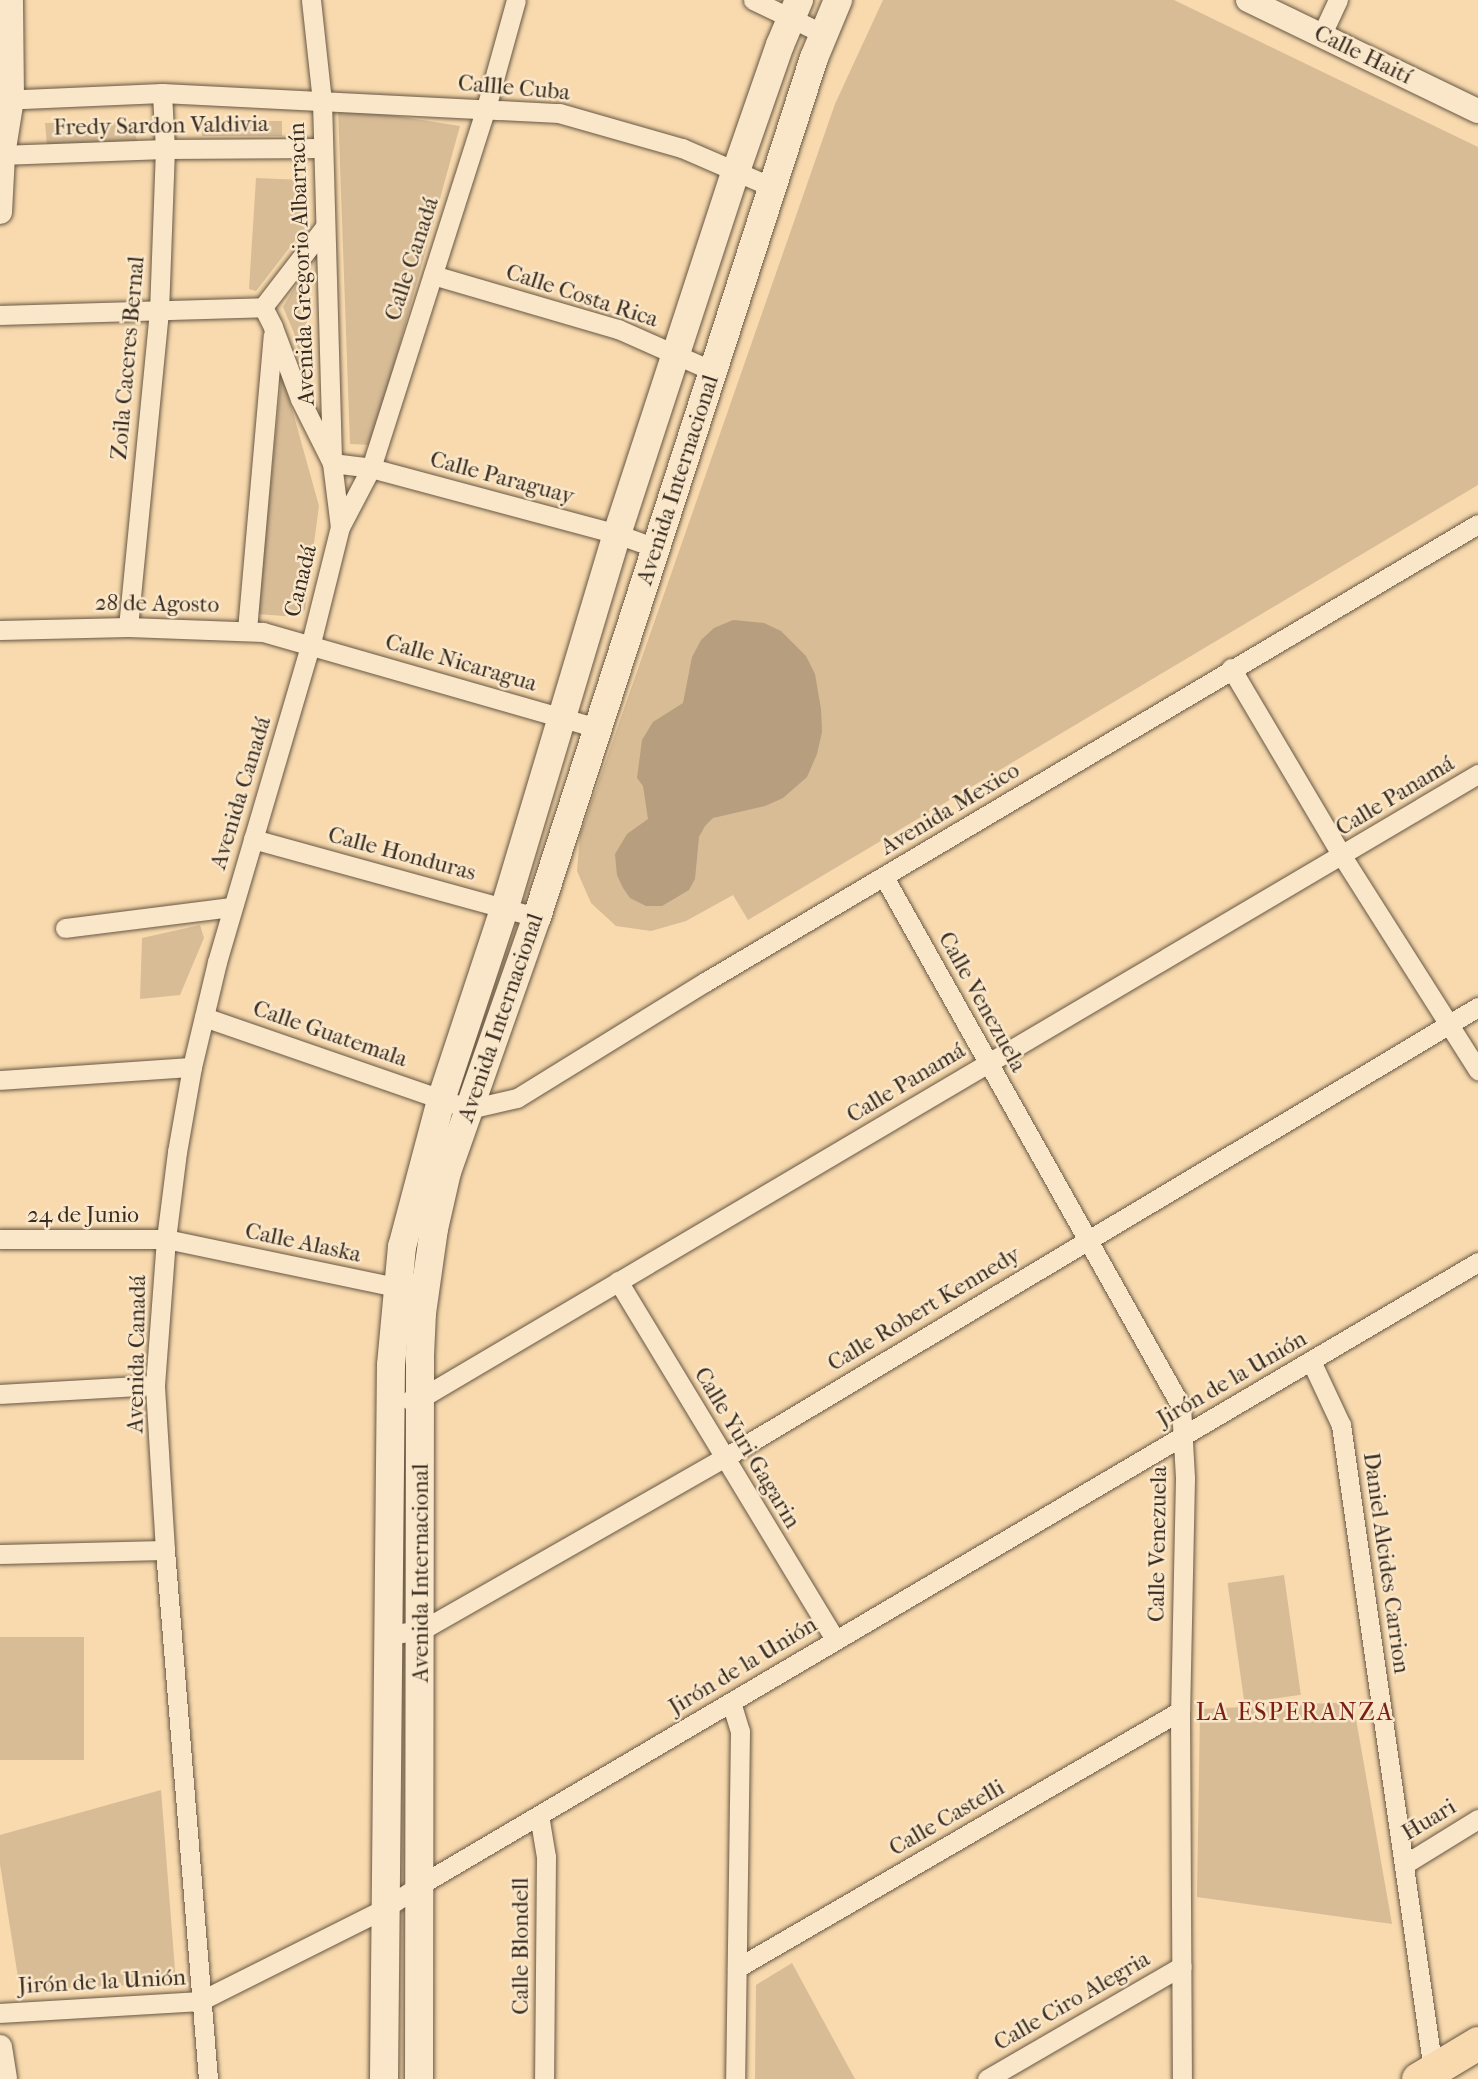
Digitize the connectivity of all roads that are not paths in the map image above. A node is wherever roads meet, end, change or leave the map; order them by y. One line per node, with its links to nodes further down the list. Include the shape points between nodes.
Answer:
1 (10, 0): 12 (street)
2 (312, 0): 13 (street, Avenida Gregorio Albarracín)
3 (516, 0): 14 (street, Calle Canadá)
4 (753, 0): 8 (street)
5 (838, 0): 9 (main road, Avenida Internacional)
6 (1248, 0): 10 (street, Calle Haití)
7 (1338, 0): 10 (street)
8 (795, 8): 9 (street); 19 (main road, Avenida Internacional)
9 (822, 33): 20 (main road, Avenida Internacional)
10 (1322, 34): 15 (street, Calle Haití)
11 (162, 93): 12 (street, Fredy Sardon Valdivia); 13 (street, Fredy Sardon Valdivia); 17 (street, Zoila Caceres Bernal)
12 (6, 100): 18 (street)
13 (322, 101): 14 (street, Callle Cuba); 16 (street, Avenida Gregorio Albarracín)
14 (486, 108): 19 (street, Callle Cuba, via 559,113 682,148); 23 (street, Calle Canadá)
15 (1478, 110)
16 (323, 148): 17 (street, Fredy Sardon Valdivia); 22 (street, Avenida Gregorio Albarracín)
17 (165, 149): 18 (street, Fredy Sardon Valdivia); 25 (street, Zoila Caceres Bernal)
18 (2, 155): 21 (street)
19 (735, 174): 20 (street, Callle Cuba); 28 (main road, Avenida Internacional)
20 (772, 187): 29 (main road, Avenida Internacional)
21 (0, 212)
22 (324, 228): 24 (street); 30 (street, Avenida Gregorio Albarracín)
23 (433, 275): 28 (street, Calle Costa Rica, via 618,329); 31 (street, Calle Canadá)
24 (262, 307): 25 (street); 27 (street)
25 (159, 312): 26 (street); 36 (street, Zoila Caceres Bernal)
26 (0, 315)
27 (273, 327): 30 (street, via 300,399); 38 (street)
28 (675, 355): 29 (street, Calle Costa Rica); 34 (main road, Avenida Internacional)
29 (713, 371): 35 (main road, Avenida Internacional)
30 (332, 463): 31 (street, Calle Paraguay); 33 (street, Avenida Gregorio Albarracín)
31 (371, 468): 33 (street, Calle Canadá); 34 (street, Calle Paraguay)
32 (1478, 524): 40 (street, Avenida Mexico)
33 (340, 527): 39 (street, Canadá)
34 (617, 534): 35 (street, Calle Paraguay); 41 (main road, Avenida Internacional)
35 (656, 548): 42 (main road, Avenida Internacional)
36 (128, 626): 37 (street, 28 de Agosto); 38 (street, 28 de Agosto)
37 (0, 630)
38 (247, 630): 39 (street, 28 de Agosto)
39 (310, 647): 41 (street, Calle Nicaragua); 44 (street, Avenida Canadá)
40 (1231, 668): 45 (street); 46 (street, Avenida Mexico)
41 (562, 717): 42 (street, Calle Nicaragua); 48 (main road, Avenida Internacional)
42 (598, 728): 49 (main road, Avenida Internacional)
43 (1478, 774): 45 (street, Calle Panamá)
44 (253, 839): 47 (street, Avenida Canadá); 48 (street, Calle Honduras)
45 (1342, 856): 53 (street); 54 (street, Calle Panamá)
46 (884, 877): 54 (street, Calle Venezuela); 59 (street, Avenida Mexico, via 517,1098)
47 (232, 907): 50 (street); 52 (street, Avenida Canadá)
48 (505, 907): 49 (street, Calle Honduras); 58 (main road, Avenida Internacional)
49 (537, 917): 59 (main road, Avenida Internacional)
50 (65, 928)
51 (1478, 1007): 53 (street, Calle Robert Kennedy)
52 (204, 1017): 55 (street, Avenida Canadá); 58 (street, Calle Guatemala)
53 (1450, 1024): 56 (street); 60 (street, Calle Robert Kennedy)
54 (987, 1064): 60 (street, Calle Venezuela); 65 (street, Calle Panamá)
55 (192, 1067): 57 (street); 62 (street, Avenida Canadá)
56 (1478, 1070)
57 (0, 1080)
58 (442, 1097): 59 (street); 66 (main road, Avenida Internacional, via 411,1206)
59 (469, 1109): 64 (main road, Avenida Internacional, via 447,1172)
60 (1089, 1238): 72 (street, Calle Venezuela, via 1181,1406); 73 (street, Calle Robert Kennedy)
61 (0, 1239): 62 (street, 24 de Junio)
62 (166, 1239): 66 (street, Calle Alaska); 68 (street, Avenida Canadá)
63 (1478, 1262): 67 (street, Jirón de la Unión)
64 (427, 1271): 66 (street); 70 (main road, Avenida Internacional)
65 (618, 1281): 70 (street, Calle Panamá); 73 (street, Calle Yuri Gagarin)
66 (396, 1287): 71 (main road, Avenida Internacional)
67 (1311, 1361): 72 (street, Jirón de la Unión); 83 (street, Daniel Alcides Carrion, via 1341,1425)
68 (155, 1385): 69 (street); 74 (street, Avenida Canadá)
69 (0, 1394)
70 (421, 1398): 71 (street, Calle Panamá); 76 (main road, Avenida Internacional)
71 (392, 1404): 77 (main road, Avenida Internacional)
72 (1183, 1435): 78 (street, Jirón de la Unión); 80 (street, Calle Venezuela)
73 (724, 1458): 76 (street, Calle Robert Kennedy); 78 (street, Calle Yuri Gagarin)
74 (165, 1550): 75 (street); 88 (street, Avenida Canadá)
75 (0, 1554)
76 (422, 1630): 77 (street, Calle Robert Kennedy); 84 (main road, Avenida Internacional)
77 (388, 1635): 85 (main road, Avenida Internacional)
78 (835, 1640): 79 (street, Jirón de la Unión)
79 (731, 1702): 81 (street, Jirón de la Unión); 87 (street, via 740,1731)
80 (1180, 1711): 86 (street, Calle Venezuela); 87 (street, Calle Castelli)
81 (538, 1815): 84 (street, Jirón de la Unión); 97 (street, Calle Blondell, via 546,1857)
82 (1478, 1819): 83 (street, Huari)
83 (1405, 1864): 92 (street, Daniel Alcides Carrion)
84 (420, 1885): 85 (street, Jirón de la Unión); 96 (main road, Avenida Internacional)
85 (384, 1909): 88 (street, Jirón de la Unión); 95 (main road, Avenida Internacional)
86 (1182, 1966): 99 (street, Calle Ciro Alegria); 100 (street, Calle Venezuela)
87 (737, 1968): 98 (street)
88 (200, 2001): 89 (street, Jirón de la Unión); 94 (street, Avenida Canadá)
89 (0, 2013)
90 (1478, 2043): 92 (highway)
91 (0, 2047): 93 (street)
92 (1426, 2074)
93 (5, 2079)
94 (208, 2079)
95 (384, 2079)
96 (419, 2079)
97 (544, 2079)
98 (736, 2079)
99 (987, 2079)
100 (1182, 2079)

